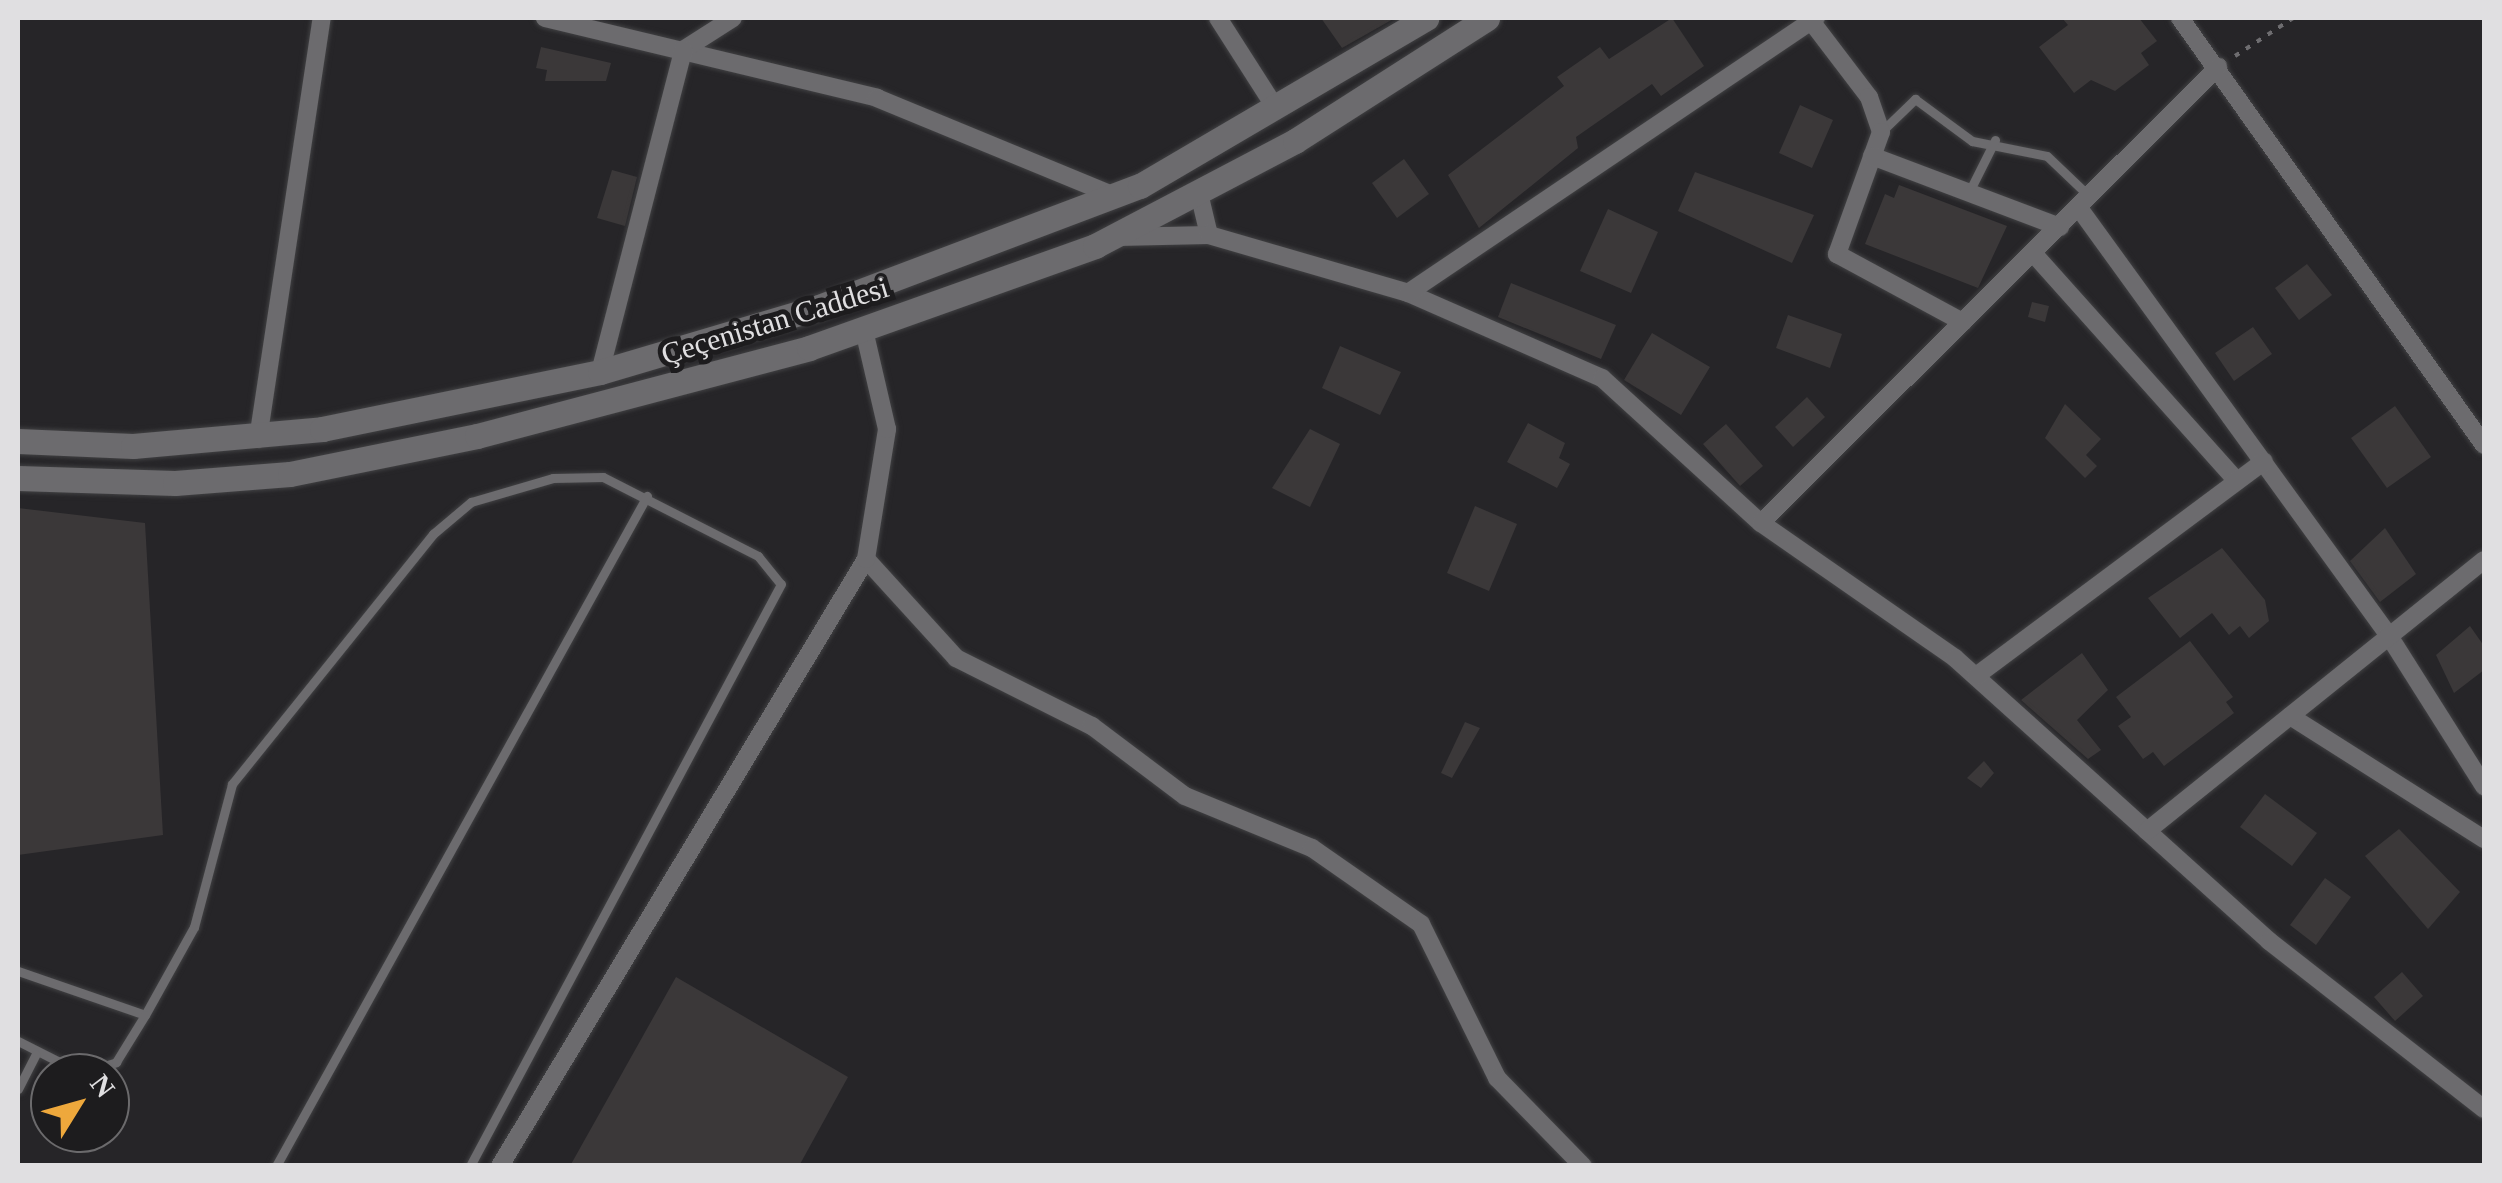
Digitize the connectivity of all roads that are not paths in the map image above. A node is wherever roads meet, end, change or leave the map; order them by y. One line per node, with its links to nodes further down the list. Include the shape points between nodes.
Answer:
1 (322, 18): 27 (street)
2 (545, 18): 9 (street)
3 (733, 18): 9 (street)
4 (1218, 18): 11 (street)
5 (1426, 18): 11 (main road, Çeçenistan Caddesi)
6 (1487, 18): 16 (main road, Çeçenistan Caddesi)
7 (2180, 18): 10 (street)
8 (1814, 19): 12 (street, via 1869,97); 23 (street)
9 (684, 50): 17 (street, via 877,98); 26 (street)
10 (2218, 67): 18 (street); 29 (street)
11 (1275, 107): 17 (main road, Çeçenistan Caddesi)
12 (1882, 132): 13 (lane, via 1916,99 1972,141); 14 (street)
13 (1995, 140): 15 (lane); 18 (lane, via 2047,156)
14 (1872, 156): 15 (street); 24 (street, via 1837,254)
15 (1970, 190): 19 (street)
16 (1199, 194): 20 (street); 21 (main road, Çeçenistan Caddesi)
17 (1116, 196): 26 (main road, Çeçenistan Caddesi, via 933,271)
18 (2084, 202): 19 (street); 30 (street)
19 (2060, 227): 22 (street)
20 (1209, 235): 21 (street); 23 (street)
21 (1114, 236): 25 (main road, Çeçenistan Caddesi)
22 (2033, 253): 24 (street); 32 (street)
23 (1408, 294): 34 (street, via 1602,378)
24 (1963, 322): 34 (street)
25 (864, 330): 31 (main road, Çeçenistan Caddesi, via 477,436 290,474 175,482); 35 (street, via 888,430)
26 (600, 372): 27 (main road, Çeçenistan Caddesi)
27 (258, 439): 28 (main road, Çeçenistan Caddesi)
28 (18, 441)
29 (2484, 445)
30 (2264, 461): 32 (street); 37 (street)
31 (18, 478)
32 (2237, 481): 38 (street)
33 (647, 496): 44 (lane, via 603,476 553,478 471,502 433,534 232,784 194,927); 49 (lane); 50 (lane, via 758,556 781,584)
34 (1761, 523): 38 (street)
35 (866, 560): 51 (street); 52 (street, via 956,658 1092,726 1185,796 1312,848 1421,924 1497,1078)
36 (2484, 560): 37 (street)
37 (2389, 636): 39 (street); 40 (street)
38 (1976, 676): 41 (street)
39 (2290, 716): 41 (street); 42 (street)
40 (2484, 786)
41 (2147, 831): 48 (street, via 2269,941)
42 (2484, 839)
43 (18, 971): 44 (lane)
44 (145, 1015): 45 (lane)
45 (122, 1053)
46 (30, 1066): 47 (lane)
47 (18, 1089)
48 (2484, 1110)
49 (276, 1166)
50 (470, 1166)
51 (500, 1166)
52 (1582, 1166)

